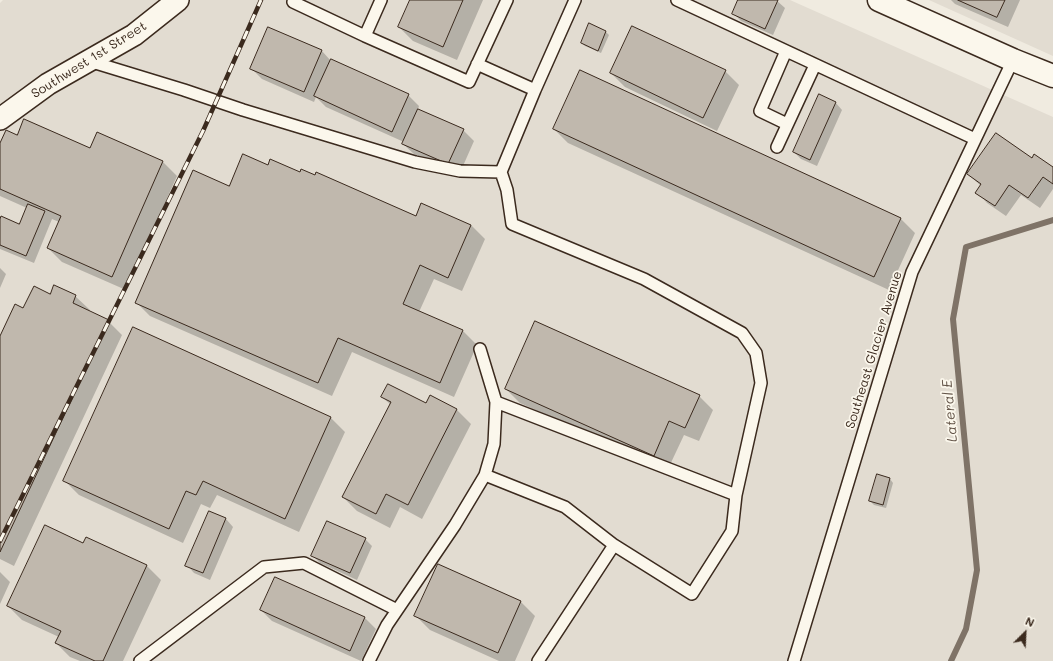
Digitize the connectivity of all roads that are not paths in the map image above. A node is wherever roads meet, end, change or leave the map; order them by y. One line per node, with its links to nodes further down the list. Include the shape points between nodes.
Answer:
1 (178, 0): 11 (street, Southwest 1st Street, via 134,35)
2 (381, 0): 8 (lane)
3 (507, 0): 12 (lane)
4 (575, 0): 15 (lane)
5 (677, 0): 9 (lane)
6 (879, 0): 10 (highway)
7 (293, 2): 8 (lane)
8 (365, 36): 12 (lane, via 469,82)
9 (786, 51): 13 (lane); 17 (lane, via 760,111)
10 (1013, 60): 14 (highway); 18 (lane, Southeast Glacier Avenue)
11 (88, 61): 16 (street, Southwest 1st Street, via 48,84); 20 (lane, via 415,162 460,172)
12 (477, 64): 15 (lane)
13 (815, 65): 17 (lane); 18 (lane)
14 (1053, 76)
15 (535, 90): 20 (lane)
16 (0, 119)
17 (788, 124): 19 (lane)
18 (975, 139): 30 (lane, Southeast Glacier Avenue, via 912,272)
19 (777, 147)
20 (501, 172): 24 (lane, via 507,190 512,224 644,279 742,333 756,352 761,383)
21 (480, 349): 22 (lane)
22 (496, 402): 23 (lane, via 494,444); 24 (lane)
23 (485, 475): 25 (lane, via 565,506); 26 (lane, via 455,525)
24 (736, 495): 25 (lane, via 732,531 692,594)
25 (614, 545): 29 (lane)
26 (397, 610): 27 (lane, via 304,563 264,567); 28 (lane)
27 (140, 661)
28 (369, 661)
29 (538, 661)
30 (794, 661)

